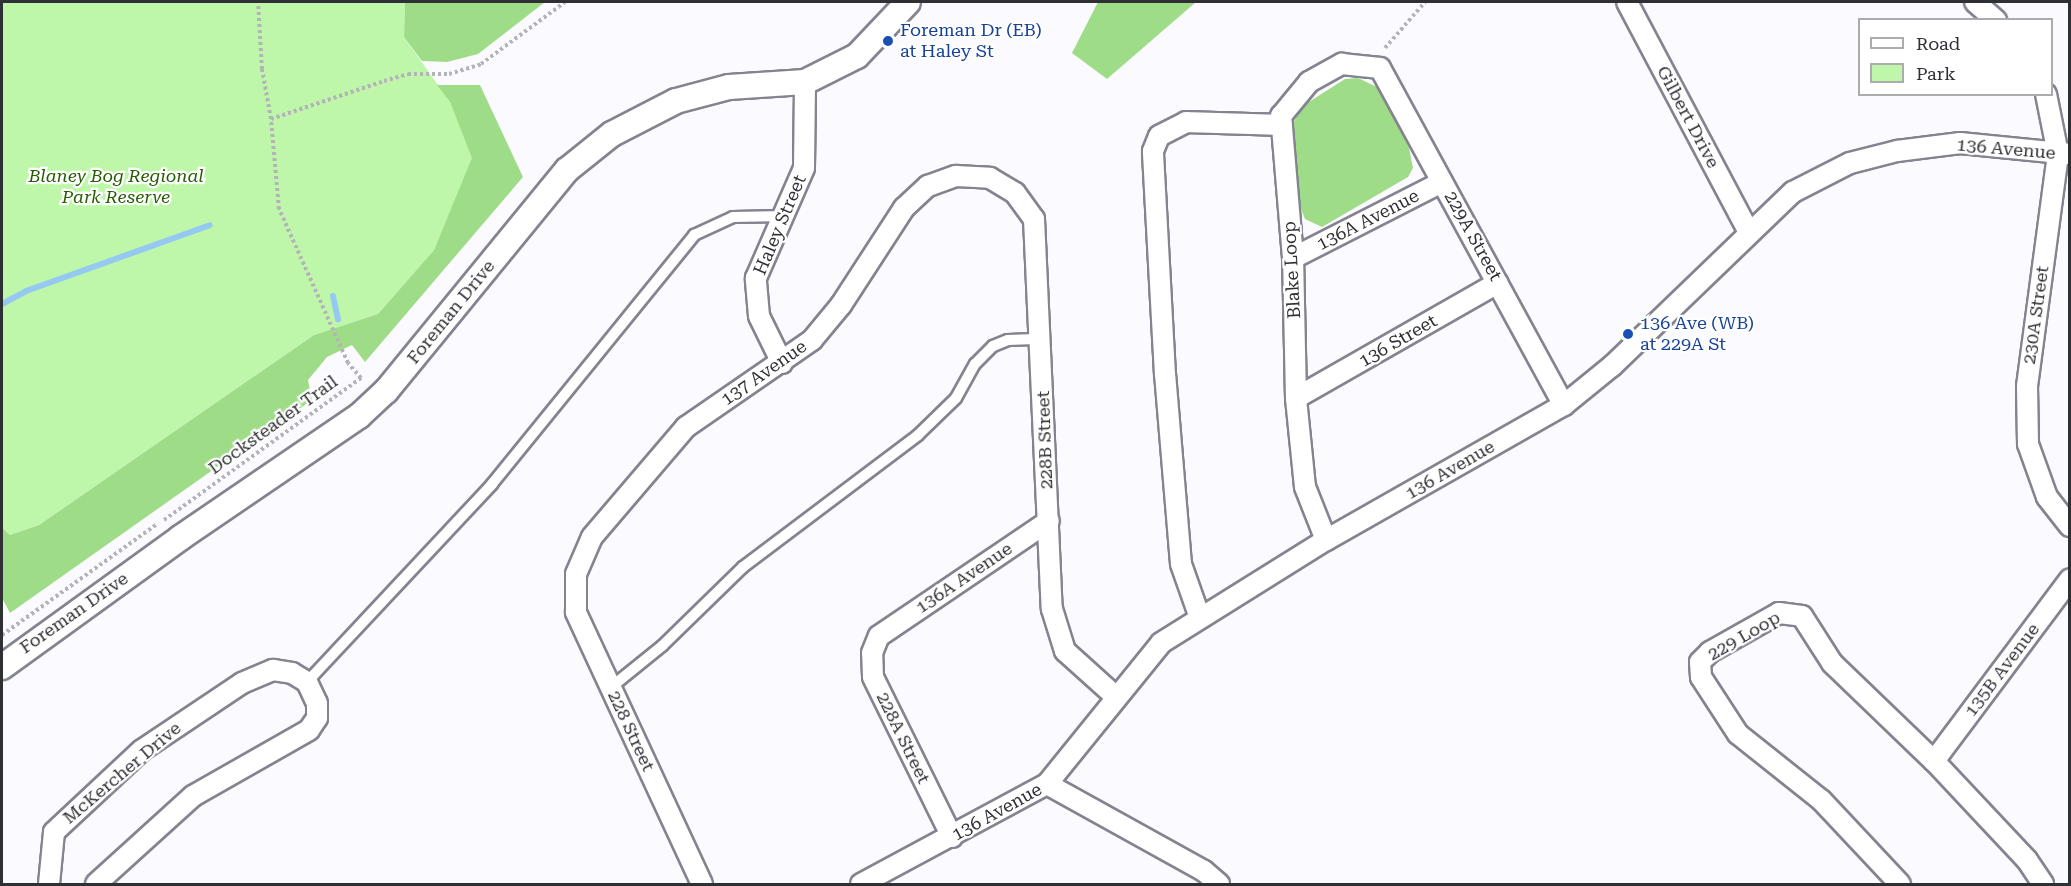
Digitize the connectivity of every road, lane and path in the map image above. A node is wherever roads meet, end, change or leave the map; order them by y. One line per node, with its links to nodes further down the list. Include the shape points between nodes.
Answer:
1 (258, 2): 11 (path, Docksteader Trail, via 262,69)
2 (565, 2): 11 (path, via 482,64 449,74 408,75 384,81)
3 (908, 2): 9 (street, Foreman Drive, via 857,56)
4 (1425, 2): 8 (path)
5 (1627, 2): 17 (street, Gilbert Drive)
6 (1975, 2): 7 (street)
7 (1994, 18)
8 (1385, 48)
9 (805, 82): 16 (street, Haley Street, via 804,168); 32 (street, Foreman Drive, via 729,87 676,101 612,134 567,170 386,391 359,416 190,531)
10 (2047, 96): 13 (street, 230A Street)
11 (271, 119): 30 (path, Docksteader Trail, via 279,209 348,363 361,378)
12 (1282, 125): 15 (street, 229A Street, via 1281,116 1309,82 1342,64 1380,68); 18 (street, Blake Loop); 29 (street, via 1186,122 1160,136 1154,151 1165,375 1181,564)
13 (2064, 154): 17 (street, 136 Avenue, via 1960,143 1897,151 1850,163 1793,192); 25 (street, 230A Street, via 2027,386 2028,444 2048,497)
14 (990, 178): 20 (street, 228B Street, via 1016,193 1034,219); 21 (street, 137 Avenue, via 956,176 928,186 904,208 841,305 812,340)
15 (1442, 182): 18 (street, 136A Avenue); 19 (street, 229A Street)
16 (784, 216): 21 (street, Haley Street, via 756,278 759,316); 33 (lane, via 733,217 694,236 492,484)
17 (1749, 232): 23 (street, 136 Avenue, via 1612,366)
18 (1293, 258): 22 (street, Blake Loop)
19 (1498, 283): 22 (street, 136 Street); 23 (street, 229A Street)
20 (1041, 339): 24 (street, 228B Street); 34 (lane, via 1008,340 993,346 975,364 956,399 918,435 743,567 662,646)
21 (782, 363): 27 (street, 137 Avenue, via 686,427 592,537)
22 (1296, 398): 26 (street, Blake Loop, via 1305,487)
23 (1564, 405): 26 (street, 136 Avenue)
24 (1048, 521): 31 (street, 136A Avenue); 35 (street, 228B Street, via 1052,609 1065,651)
25 (2070, 526)
26 (1326, 540): 29 (street, 136 Avenue)
27 (576, 574): 34 (street, 228 Street, via 576,612)
28 (2070, 579): 36 (street, 135B Avenue)
29 (1200, 618): 35 (street, 136 Avenue, via 1161,643)
30 (2, 635)
31 (879, 636): 38 (street, 228A Street, via 872,653 873,677)
32 (2, 667)
33 (307, 682): 39 (street, McKercher Drive, via 292,673 273,670 198,710 142,750 54,832); 40 (street, via 317,703 318,718 309,730 193,796)
34 (610, 688): 41 (street, 228 Street)
35 (1116, 697): 37 (street, 136 Avenue)
36 (1934, 761): 44 (street, 229 Loop, via 1832,663 1802,616 1779,613 1710,652 1700,662 1701,676 1738,734 1821,800); 45 (street, 229 Loop, via 2026,860)
37 (1047, 784): 38 (street, 136 Avenue); 43 (street, via 1204,871)
38 (952, 837): 42 (street, 136 Avenue)
39 (49, 885)
40 (96, 885)
41 (702, 885)
42 (861, 885)
43 (1219, 885)
44 (1900, 885)
45 (2043, 885)

